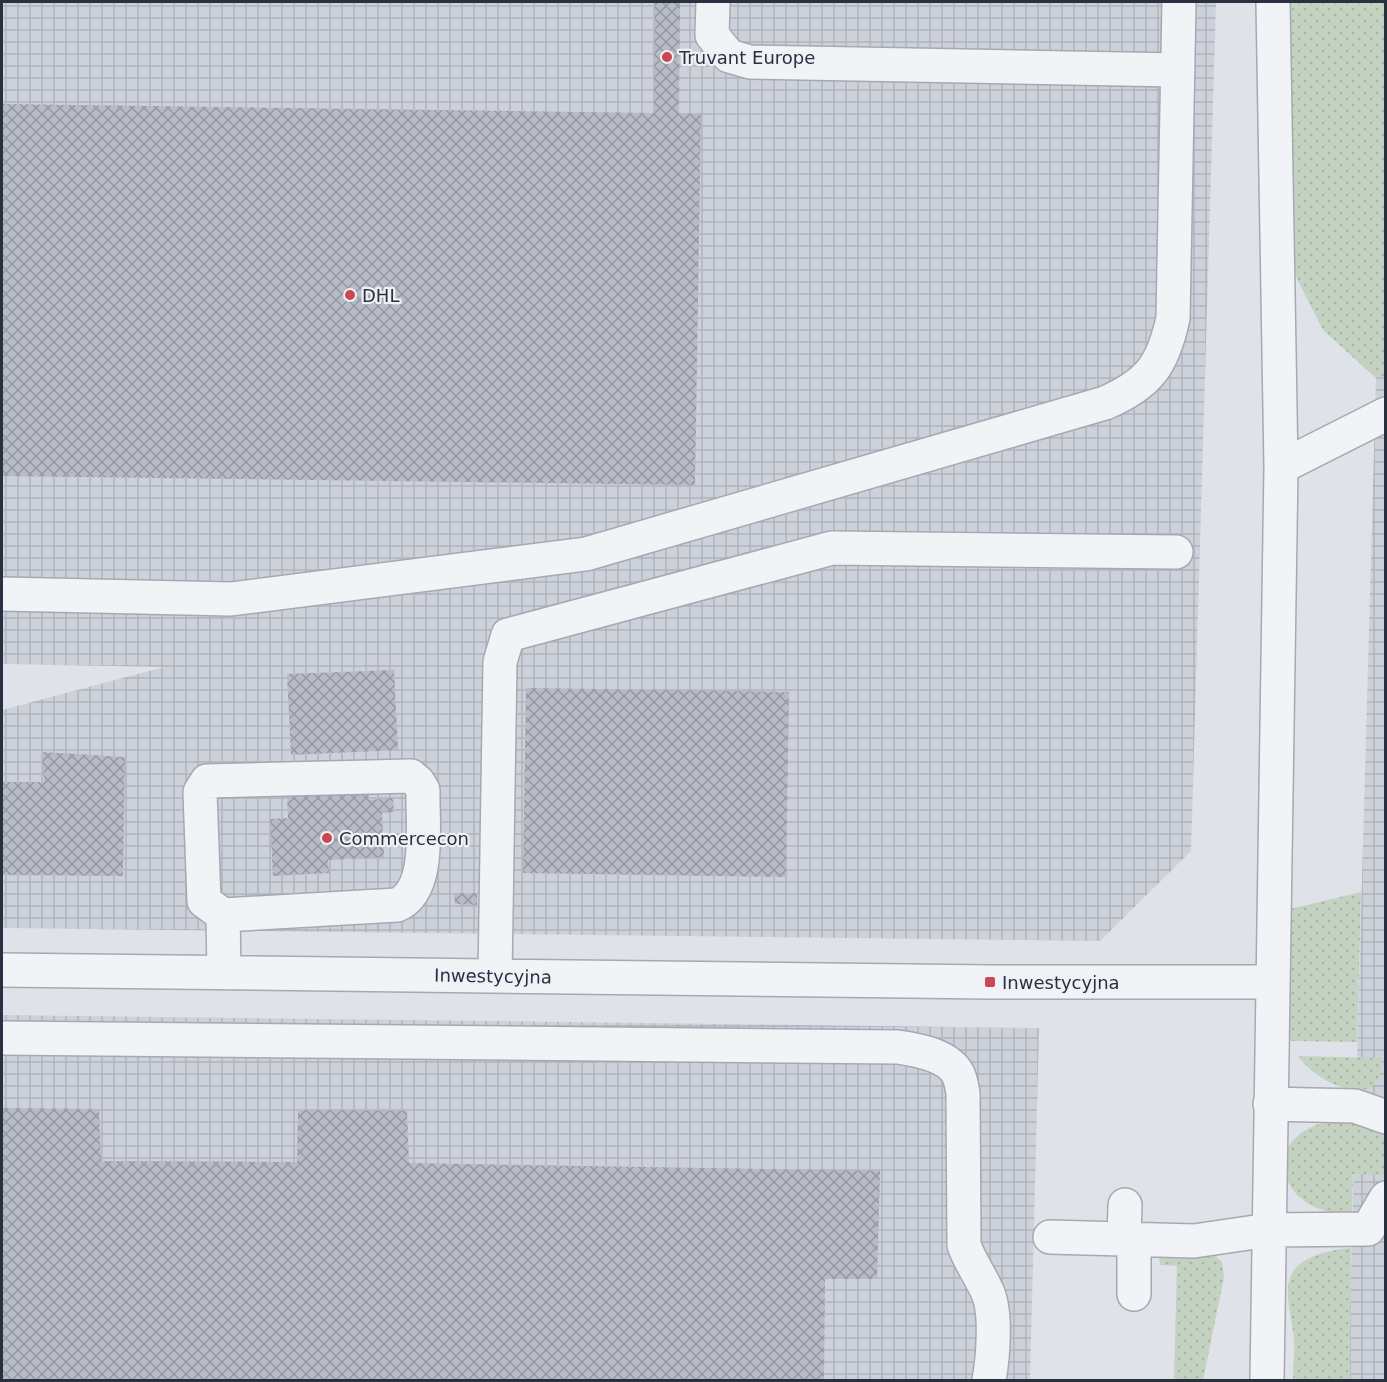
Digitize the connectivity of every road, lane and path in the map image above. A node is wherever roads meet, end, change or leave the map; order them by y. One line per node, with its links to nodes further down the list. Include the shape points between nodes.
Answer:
1 (713, 2): 4 (street, via 712,35 729,56 750,62)
2 (1179, 2): 4 (street)
3 (1273, 2): 6 (street)
4 (1178, 70): 8 (street, via 1173,318 1168,344 1153,371 1131,392 1105,403 586,554 231,599)
5 (1386, 414): 6 (street)
6 (1281, 467): 13 (street)
7 (1176, 552): 12 (street, via 831,548 508,635 500,662)
8 (2, 594)
9 (223, 915): 9 (street, via 204,901 200,792 207,782 411,776 418,782 423,790 422,869 408,901 397,905); 11 (street)
10 (2, 970): 11 (street, Inwestycyjna)
11 (224, 972): 12 (street, Inwestycyjna)
12 (495, 976): 13 (street, Inwestycyjna)
13 (1273, 982): 15 (street)
14 (2, 1038): 23 (street, via 898,1047 919,1051 950,1065 959,1075 963,1093 964,1245 970,1264 988,1293 992,1310)
15 (1270, 1104): 16 (street, via 1355,1106); 19 (street)
16 (1386, 1117)
17 (1386, 1198): 19 (street, via 1368,1229)
18 (1125, 1205): 21 (street)
19 (1269, 1230): 21 (street, via 1194,1241); 24 (street)
20 (1050, 1237): 21 (street)
21 (1129, 1239): 22 (street)
22 (1134, 1294)
23 (989, 1380)
24 (1268, 1380)

